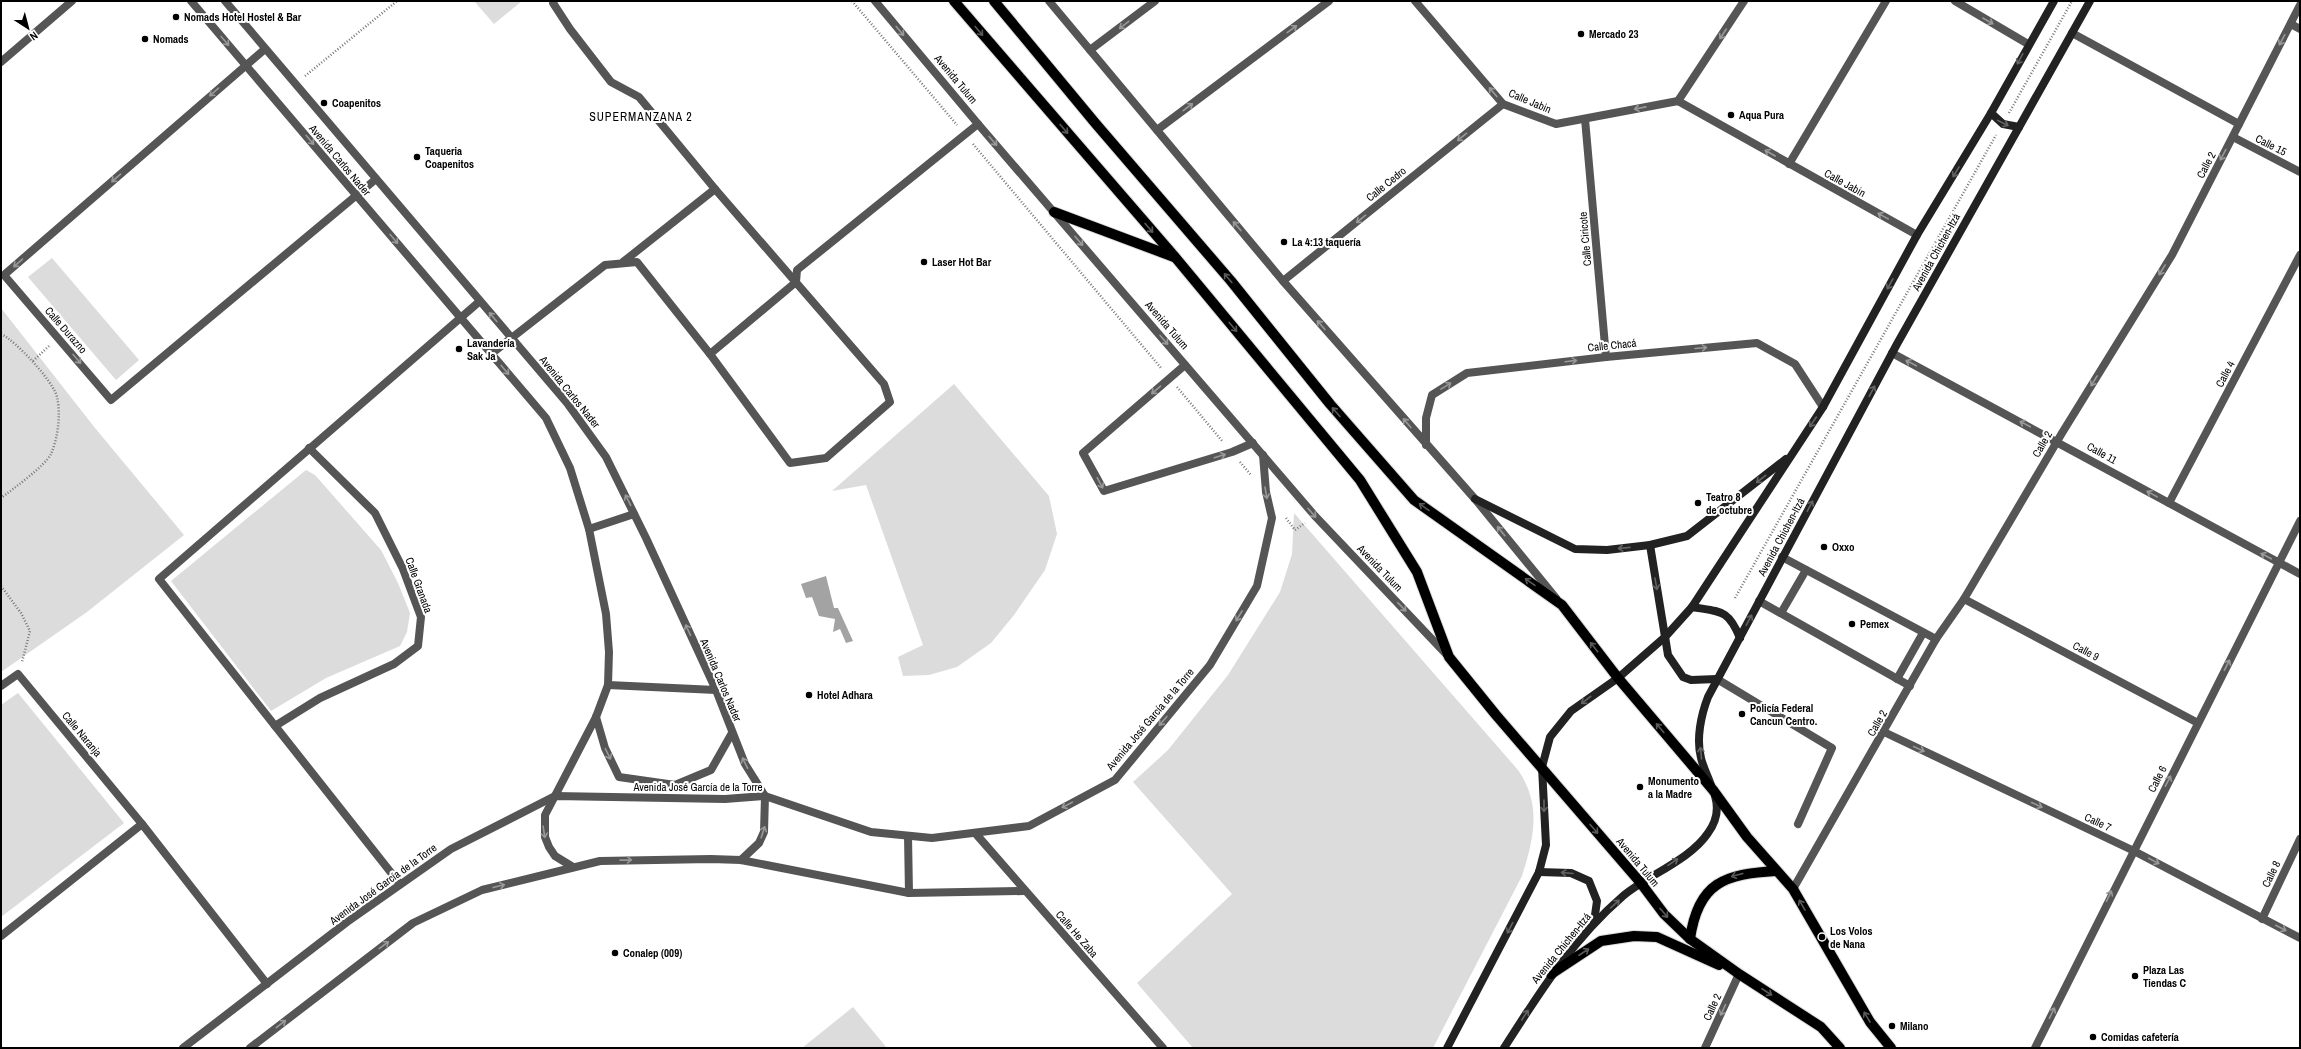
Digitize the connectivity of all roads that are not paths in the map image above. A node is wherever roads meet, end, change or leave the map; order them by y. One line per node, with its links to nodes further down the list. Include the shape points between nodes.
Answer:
1 (72, 1): 24 (street)
2 (191, 1): 25 (street, Avenida Carlos Nader, one-way to 25)
3 (225, 1): 22 (street, Avenida Carlos Nader)
4 (554, 1): 38 (street, via 553,4 570,30 611,82 639,97)
5 (875, 1): 30 (street, Avenida Tulum, one-way to 30)
6 (954, 1): 43 (main road, Avenida Tulum, one-way to 43)
7 (994, 1): 74 (main road, one-way to 7, via 1414,500 1330,404 1231,281)
8 (1050, 1): 23 (street)
9 (1155, 1): 23 (street, one-way to 23)
10 (1329, 1): 33 (street, one-way to 10)
11 (1415, 1): 27 (street, Calle Jabin, one-way to 11)
12 (1744, 1): 26 (street, one-way to 26)
13 (1886, 1): 35 (street)
14 (1955, 1): 21 (street, one-way to 21)
15 (2054, 1): 21 (main road)
16 (2090, 1): 20 (main road, Avenida Chichen-Itzá)
17 (2300, 5): 18 (street, Calle 2)
18 (2291, 24): 19 (street); 31 (street, Calle 2, one-way to 31)
19 (2300, 29)
20 (2072, 33): 31 (street); 32 (main road, Avenida Chichen-Itzá)
21 (2028, 44): 28 (main road, one-way to 28)
22 (265, 49): 25 (street, Calle Durazno); 37 (street, Avenida Carlos Nader)
23 (1090, 50): 33 (street)
24 (1, 62)
25 (246, 65): 39 (street, Avenida Carlos Nader, one-way to 39); 39 (street, Calle Durazno, one-way to 39, via 4,275 112,400)
26 (1678, 101): 29 (street, Calle Jabin, one-way to 29); 35 (street, Calle Jabin, one-way to 26)
27 (1503, 104): 29 (street, Calle Jabin, via 1556,124); 45 (street, Calle Cedro, one-way to 45)
28 (1991, 113): 32 (main road, via 2003,124); 41 (main road, one-way to 41)
29 (1585, 119): 53 (street, Calle Ciricote)
30 (978, 124): 40 (street, Avenida Tulum, one-way to 40); 46 (street, via 797,270)
31 (2239, 124): 34 (street, Calle 2)
32 (2019, 127): 50 (main road, Avenida Chichen-Itzá)
33 (1157, 130): 45 (street, one-way to 33)
34 (2233, 137): 36 (street, Calle 15); 56 (street, Calle 2, one-way to 56, via 2172,255)
35 (1789, 164): 41 (street, Calle Jabin, one-way to 35)
36 (2300, 172)
37 (376, 179): 39 (street, Calle Durazno); 47 (street, Avenida Carlos Nader)
38 (715, 189): 44 (street); 46 (street)
39 (356, 195): 48 (street, Avenida Carlos Nader, one-way to 48)
40 (1054, 212): 43 (main road); 54 (street, Avenida Tulum, one-way to 54)
41 (1917, 236): 55 (main road, one-way to 55)
42 (2300, 255): 63 (street, Calle 4)
43 (1175, 257): 81 (main road, Avenida Tulum, one-way to 81, via 1360,480 1417,572)
44 (623, 262): 49 (street, via 605,265); 52 (street, via 637,262)
45 (1283, 281): 58 (street, one-way to 45)
46 (796, 282): 52 (street); 52 (street, via 884,384 890,402 826,458 790,463)
47 (480, 301): 48 (street); 49 (street, Avenida Carlos Nader, one-way to 47)
48 (460, 317): 51 (street, Avenida Carlos Nader); 59 (street)
49 (511, 338): 51 (street); 64 (street, Avenida Carlos Nader, one-way to 49, via 606,457 567,403)
50 (1892, 353): 56 (street, Calle 11, one-way to 50); 68 (main road, Avenida Chichen-Itzá, one-way to 50)
51 (491, 354): 66 (street, Avenida Carlos Nader, one-way to 66, via 546,418 570,468)
52 (710, 354)
53 (1606, 357): 55 (street, Calle Chacá, one-way to 55, via 1757,343 1795,364); 58 (street, Calle Chacá, one-way to 53, via 1426,418 1432,395 1467,373)
54 (1185, 365): 57 (street, Avenida Tulum); 57 (street, one-way to 57, via 1083,453 1104,491 1232,452)
55 (1823, 407): 60 (main road, one-way to 60)
56 (2057, 441): 63 (street, Calle 11, one-way to 56); 72 (street, Calle 2)
57 (1253, 443): 61 (street, Avenida Tulum)
58 (1426, 445): 62 (street)
59 (309, 448): 91 (street, via 160,579); 91 (street, Calle Granada, via 375,513 403,569 422,617 418,646 394,664 320,698)
60 (1791, 454): 67 (main road, one-way to 67, via 1687,536); 75 (main road)
61 (1263, 455): 81 (street, Avenida Tulum, one-way to 81, via 1315,516); 100 (street, Avenida José García de la Torre, one-way to 100, via 1266,492 1272,518 1257,586 1210,666 1115,780 1029,826)
62 (1475, 499): 67 (main road, one-way to 62, via 1607,550 1575,549); 74 (street, one-way to 62)
63 (2169, 503): 69 (street, Calle 11, one-way to 63)
64 (634, 514): 66 (street); 88 (street, Avenida Carlos Nader, one-way to 64)
65 (2300, 520): 69 (street, Calle 6)
66 (589, 529): 85 (street, Avenida Carlos Nader, via 606,614)
67 (1650, 545): 78 (main road, one-way to 78)
68 (1782, 557): 70 (street); 73 (main road, Avenida Chichen-Itzá)
69 (2279, 563): 71 (street, Calle 11); 90 (street, Calle 6, one-way to 69)
70 (1806, 570): 76 (street); 77 (street)
71 (2300, 574)
72 (1964, 599): 80 (street, Calle 2); 90 (street, Calle 9)
73 (1759, 601): 76 (street); 79 (main road, Avenida Chichen-Itzá, one-way to 73)
74 (1562, 605): 82 (main road, one-way to 74)
75 (1692, 607): 78 (main road); 79 (main road, via 1726,614 1733,620)
76 (1782, 613): 84 (street)
77 (1923, 632): 80 (street); 84 (street)
78 (1665, 637): 82 (main road); 83 (main road, via 1668,655 1683,677 1691,680)
79 (1740, 638): 83 (main road, Avenida Chichen-Itzá)
80 (1936, 639): 87 (street, Calle 2)
81 (1449, 657): 94 (main road, Avenida Tulum)
82 (1618, 678): 94 (main road, one-way to 94, via 1572,712 1550,736); 95 (main road, one-way to 82)
83 (1718, 679): 95 (main road, Avenida Chichen-Itzá, one-way to 83, via 1701,758 1700,736 1702,712); 99 (street, via 1832,748)
84 (1897, 679): 87 (street)
85 (608, 685): 88 (street); 89 (street, Avenida Carlos Nader)
86 (1, 686): 98 (street, Calle Naranja, via 18,674)
87 (1910, 686): 92 (street, Calle 2)
88 (716, 690): 93 (street, Avenida Carlos Nader)
89 (596, 717): 93 (street, one-way to 93, via 605,748 619,777 675,785 711,770); 96 (street, Avenida Carlos Nader)
90 (2198, 723): 103 (street, Calle 6, one-way to 90)
91 (275, 726): 109 (street)
92 (1884, 732): 103 (street, Calle 7, one-way to 103); 110 (street, Calle 2)
93 (732, 733): 97 (street, Avenida Carlos Nader, one-way to 93, via 745,764)
94 (1542, 767): 107 (main road, one-way to 107, via 1546,845); 108 (main road, Avenida Tulum, one-way to 108)
95 (1713, 790): 106 (main road, via 1747,837); 108 (main road, Avenida Chichen-Itzá, one-way to 95, via 1674,862 1707,834 1714,823 1718,805)
96 (555, 796): 97 (street, Avenida José García de la Torre, via 725,799); 105 (street, Avenida Carlos Nader, one-way to 105, via 545,815 544,837 555,856); 109 (street, Avenida José García de la Torre, via 451,849)
97 (765, 796): 101 (street, Avenida José García de la Torre, via 870,832); 104 (street, one-way to 97, via 759,842 764,832)
98 (142, 824): 115 (street); 120 (street, Calle Naranja)
99 (1798, 824)
100 (976, 834): 101 (street, Avenida José García de la Torre, via 932,838); 111 (street, Calle He Zaba)
101 (908, 836): 112 (street)
102 (2300, 839): 113 (street, Calle 8)
103 (2132, 850): 113 (street, Calle 7, one-way to 113); 129 (street, Calle 6, one-way to 103)
104 (741, 860): 105 (street, one-way to 104, via 600,861); 112 (street)
105 (573, 867): 122 (street, one-way to 105, via 413,923 482,890)
106 (1776, 871): 110 (main road); 117 (main road, one-way to 117, via 1732,876 1717,883 1700,906 1692,923)
107 (1539, 872): 114 (main road, one-way to 107, via 1597,901 1590,881 1571,873); 124 (main road, one-way to 124)
108 (1640, 882): 114 (main road, Avenida Chichen-Itzá, one-way to 108); 117 (main road, Avenida Tulum, one-way to 117, via 1664,914)
109 (400, 884): 120 (street, Avenida José García de la Torre)
110 (1793, 889): 128 (main road, one-way to 110, via 1870,1022)
111 (1024, 891): 112 (street); 123 (street, Calle He Zaba)
112 (909, 893)
113 (2262, 919): 116 (street, Calle 7, one-way to 116)
114 (1594, 922): 118 (main road, Avenida Chichen-Itzá)
115 (1, 936)
116 (2300, 938)
117 (1690, 939): 119 (main road, Avenida Tulum)
118 (1551, 974): 119 (main road, one-way to 119, via 1601,941 1634,936 1657,938); 125 (main road, Avenida Chichen-Itzá, one-way to 118)
119 (1739, 974): 126 (street, Calle 2, one-way to 126); 127 (main road, Avenida Tulum, one-way to 127, via 1820,1027)
120 (267, 984): 121 (street, Avenida José García de la Torre)
121 (183, 1048)
122 (250, 1048)
123 (1163, 1048)
124 (1448, 1048)
125 (1504, 1048)
126 (1705, 1048)
127 (1840, 1048)
128 (1891, 1048)
129 (2035, 1048)

